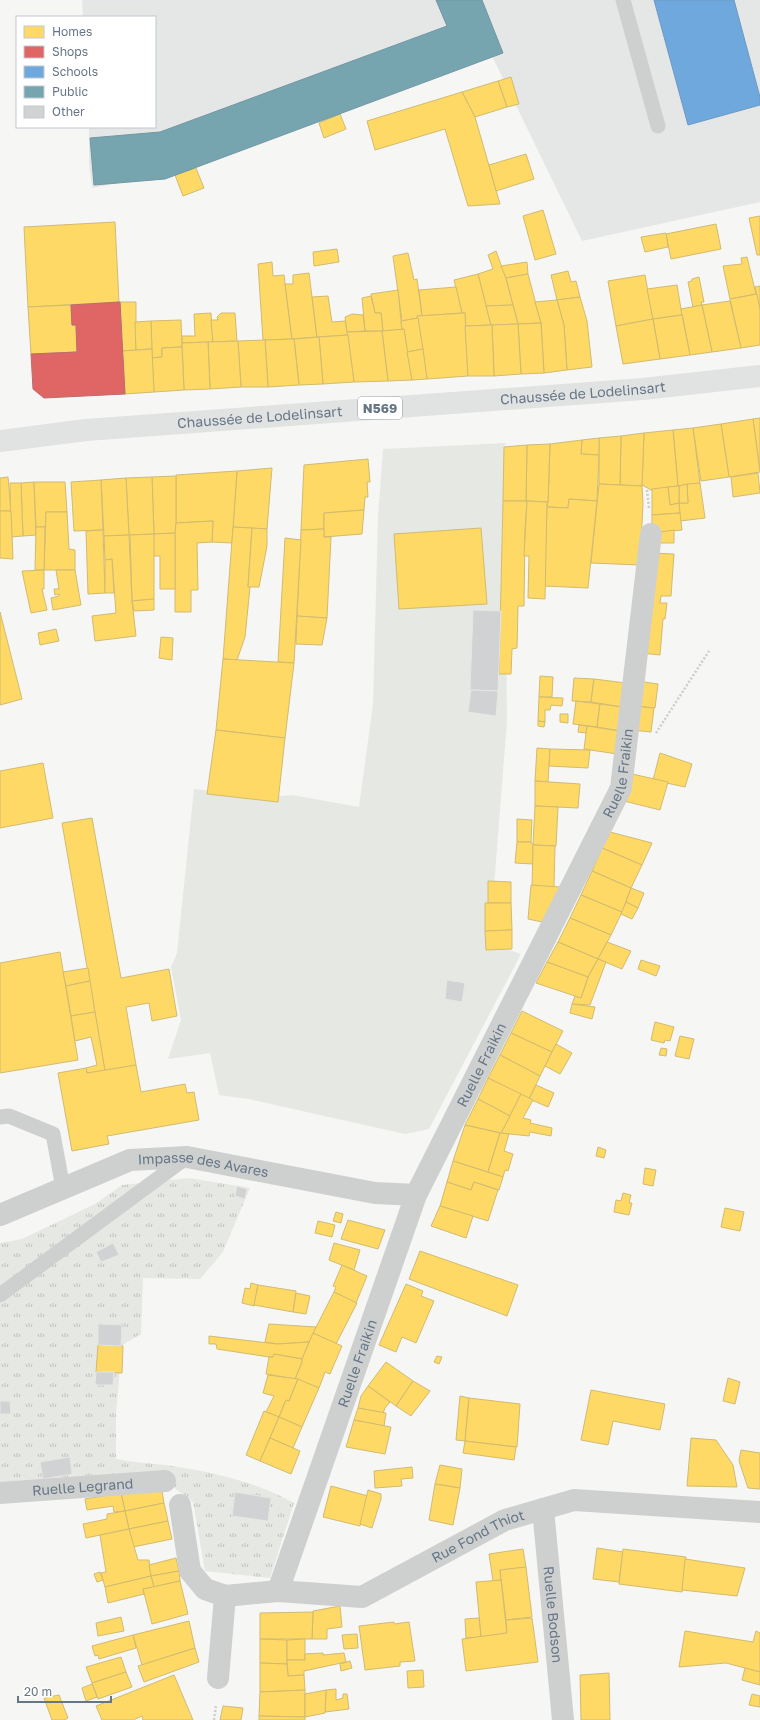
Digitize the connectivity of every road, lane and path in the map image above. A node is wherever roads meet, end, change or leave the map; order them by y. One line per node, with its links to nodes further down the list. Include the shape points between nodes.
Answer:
1 (622, 0): 2 (lane)
2 (658, 126)
3 (760, 376): 4 (main road, Chaussée de Lodelinsart / N569, via 643,389 86,430)
4 (0, 441)
5 (651, 534): 11 (street, Ruelle Fraikin, via 621,788)
6 (709, 651): 7 (path)
7 (655, 736)
8 (0, 1117): 10 (lane, via 9,1116 53,1134)
9 (187, 1157): 10 (street, Impasse des Avares, via 130,1160); 11 (street, Impasse des Avares, via 375,1193); 13 (lane)
10 (63, 1188): 12 (street, Impasse des Avares)
11 (416, 1195): 19 (street, Ruelle Fraikin)
12 (0, 1215)
13 (0, 1295)
14 (165, 1481): 15 (street, Ruelle Legrand)
15 (0, 1493)
16 (180, 1505): 20 (street, via 190,1571)
17 (543, 1509): 18 (street, Rue Fond Thiot, via 574,1500); 19 (street, Rue Fond Thiot, via 505,1520 362,1597); 22 (street, Ruelle Bodson)
18 (760, 1512)
19 (278, 1591): 20 (street, Rue Fond Thiot)
20 (215, 1592): 21 (street)
21 (218, 1678)
22 (563, 1720)

